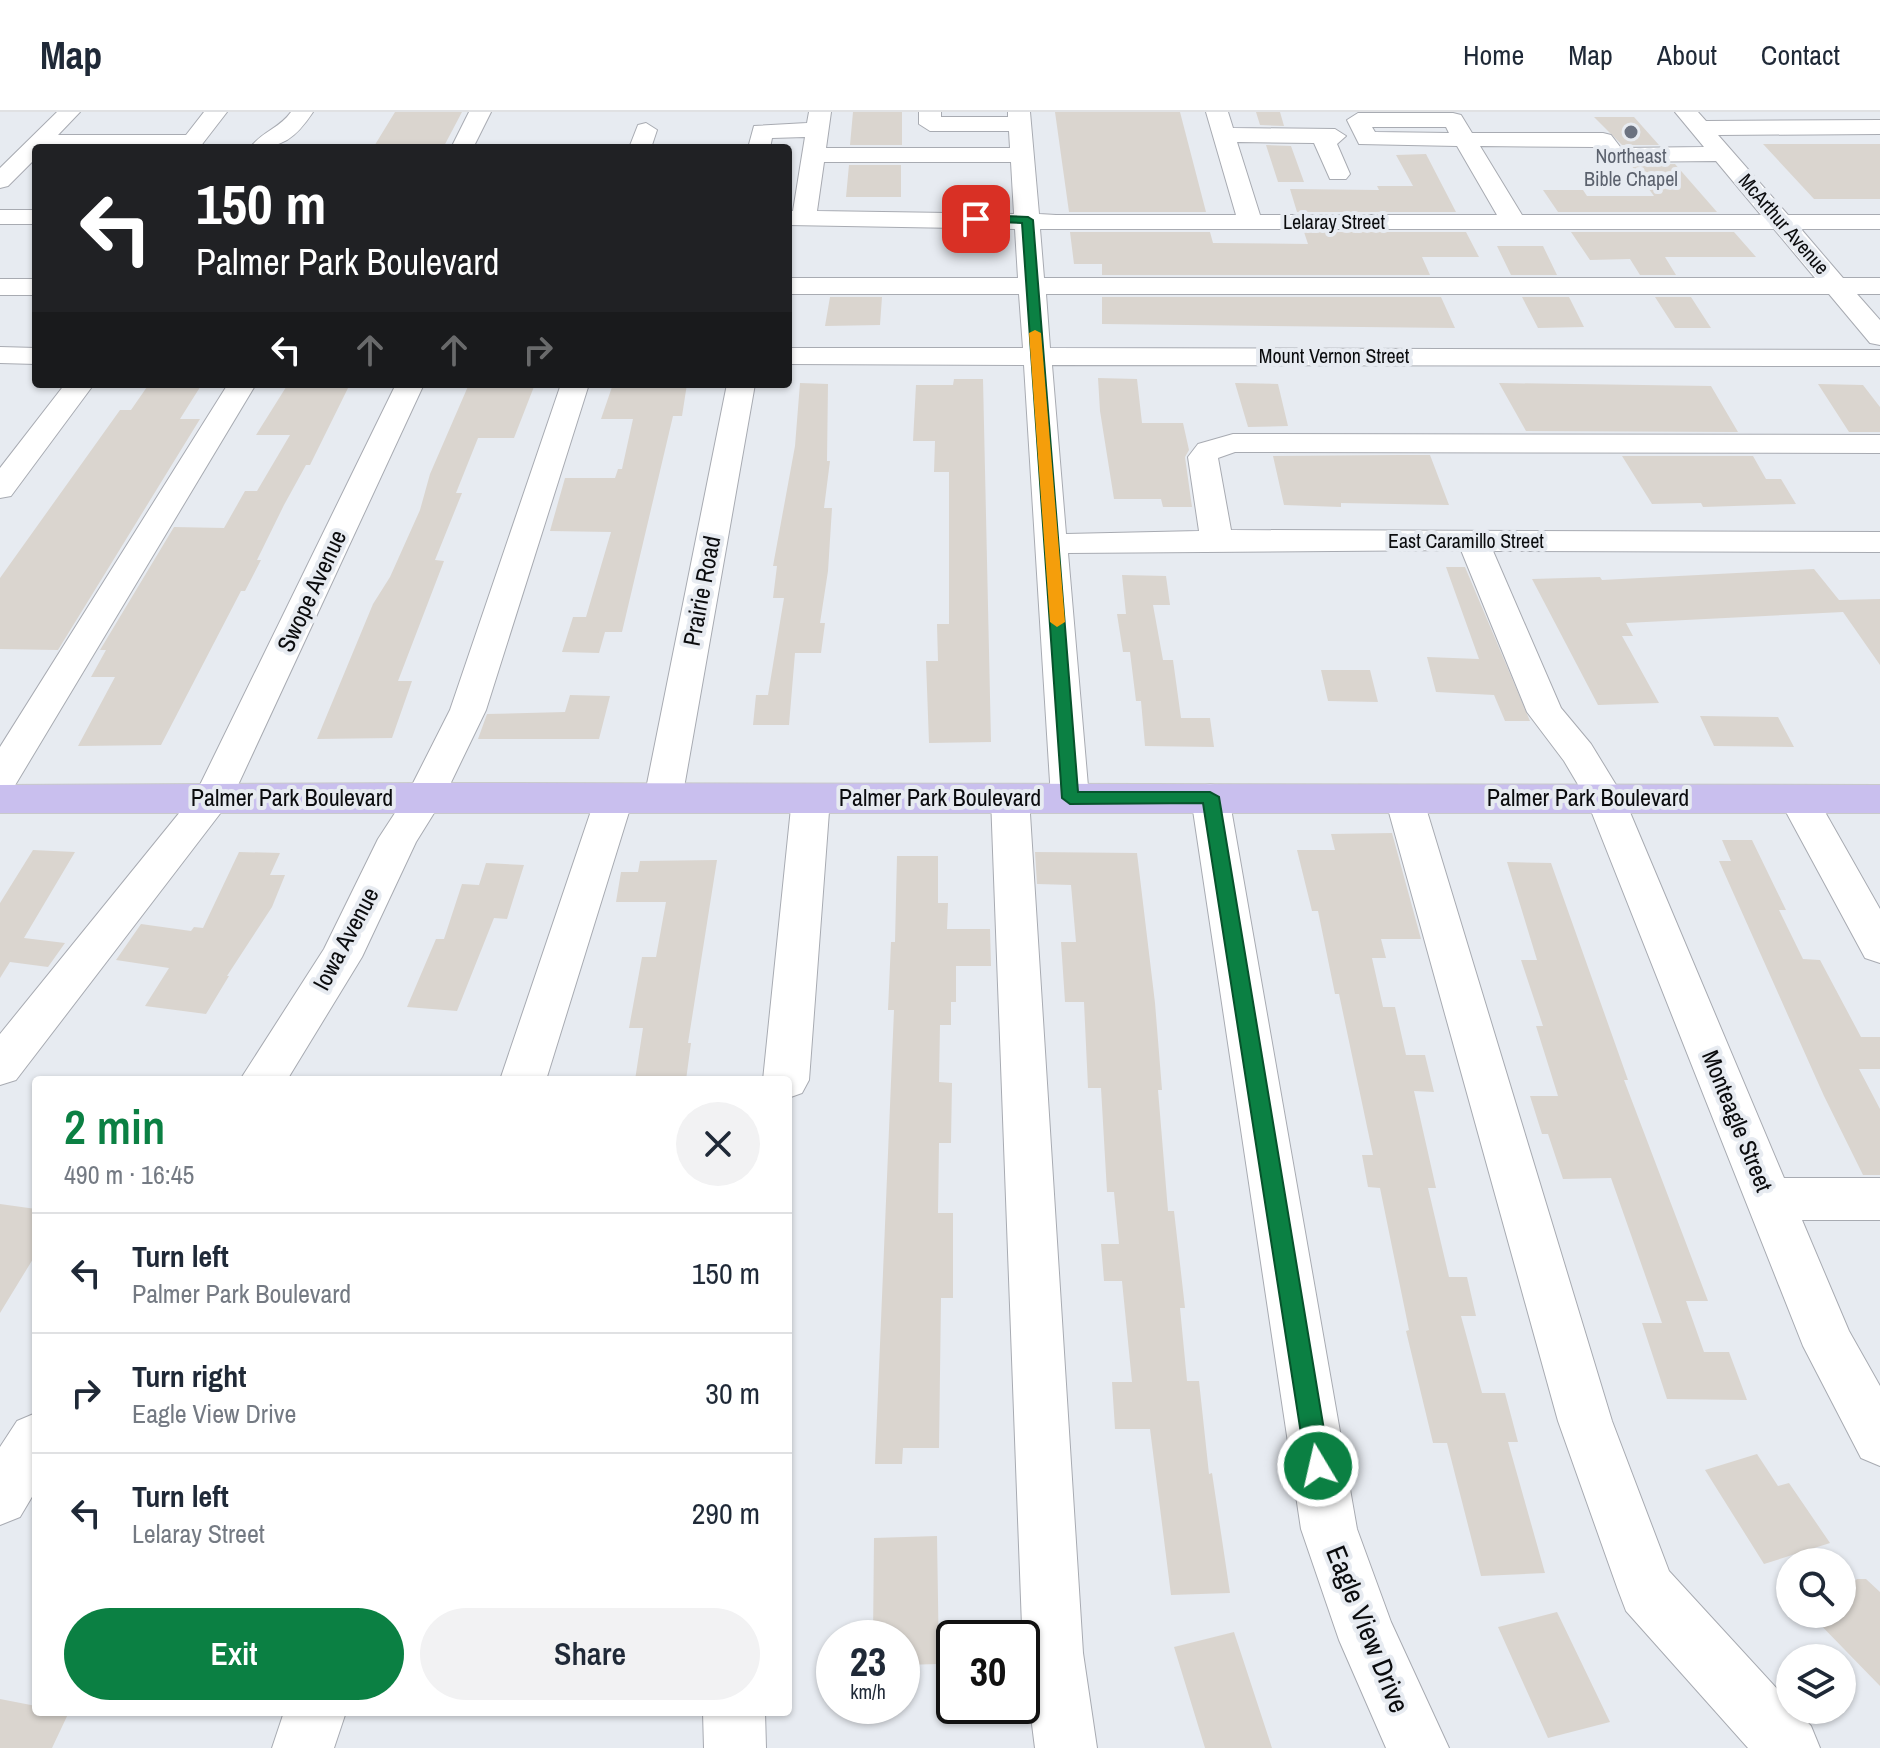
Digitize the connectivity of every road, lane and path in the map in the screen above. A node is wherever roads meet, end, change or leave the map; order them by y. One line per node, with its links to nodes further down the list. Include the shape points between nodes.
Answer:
1 (69, 112): 15 (street)
2 (216, 112): 18 (street)
3 (302, 112): 20 (street, via 290,130)
4 (480, 112): 21 (street)
5 (930, 112): 8 (street, via 930,124)
6 (1217, 112): 13 (street)
7 (1324, 112): 14 (street)
8 (978, 118): 9 (street)
9 (1019, 118): 26 (street)
10 (1693, 120): 12 (street); 24 (street, McArthur Avenue)
11 (819, 121): 22 (street, via 762,131); 25 (street)
12 (1880, 127)
13 (1224, 135): 14 (street); 34 (street)
14 (1335, 136): 27 (street, via 1325,142)
15 (39, 142): 17 (street)
16 (220, 143): 19 (street)
17 (60, 144)
18 (191, 144)
19 (205, 144)
20 (264, 144)
21 (464, 144)
22 (760, 144)
23 (32, 149): 28 (street)
24 (1723, 154): 35 (street, via 1614,155 1603,140 1468,145); 36 (street, McArthur Avenue)
25 (814, 155): 26 (street); 31 (street)
26 (1022, 155): 33 (street)
27 (1338, 174)
28 (0, 181)
29 (32, 217): 30 (street)
30 (1, 218)
31 (796, 218): 32 (street, Lelaray Street)
32 (896, 218): 33 (street, Lelaray Street); 38 (street, via 894,258 884,269)
33 (1028, 220): 34 (street, Lelaray Street); 41 (street)
34 (1250, 222): 35 (street, Lelaray Street)
35 (1514, 222): 36 (street, Lelaray Street)
36 (1783, 222): 37 (street, Lelaray Street); 43 (street, McArthur Avenue)
37 (1880, 222)
38 (792, 268)
39 (4, 271): 40 (street)
40 (32, 285)
41 (1032, 285): 42 (street); 43 (street); 47 (street)
42 (792, 286)
43 (1837, 286): 44 (street); 45 (street, McArthur Avenue)
44 (1880, 286)
45 (1880, 337)
46 (0, 355): 48 (street)
47 (1036, 355): 49 (street, Mount Vernon Street); 50 (street, Mount Vernon Street); 61 (street)
48 (32, 356)
49 (792, 356)
50 (1880, 358)
51 (77, 388): 57 (street)
52 (240, 388): 62 (street)
53 (408, 388): 65 (street, Swope Avenue)
54 (574, 388): 63 (street, Iowa Avenue, via 468,710)
55 (740, 388): 73 (street, Prairie Road)
56 (1880, 444): 58 (street, via 1233,443 1203,457)
57 (0, 489)
58 (1216, 540): 59 (street, East Caramillo Street); 61 (street, East Caramillo Street)
59 (1473, 541): 60 (street, East Caramillo Street); 70 (street, Monteagle Street, via 1545,712)
60 (1880, 542)
61 (1052, 544): 68 (street)
62 (0, 778)
63 (425, 797): 65 (main road, Palmer Park Boulevard); 72 (main road, Palmer Park Boulevard); 78 (street, Iowa Avenue, via 398,839 341,957)
64 (1210, 797): 68 (main road, Palmer Park Boulevard); 69 (main road, Palmer Park Boulevard); 91 (street, Eagle View Drive, via 1329,1529 1350,1599)
65 (213, 798): 71 (main road, Palmer Park Boulevard); 77 (street, Swope Avenue)
66 (811, 798): 67 (main road, Palmer Park Boulevard); 73 (main road, Palmer Park Boulevard); 80 (street)
67 (1010, 798): 68 (main road, Palmer Park Boulevard); 90 (street, via 1053,1653)
68 (1070, 798)
69 (1404, 798): 70 (main road, Palmer Park Boulevard); 92 (street, via 1585,1421 1647,1590)
70 (1605, 798): 74 (main road, Palmer Park Boulevard); 81 (street, Monteagle Street)
71 (0, 799)
72 (614, 799): 73 (main road, Palmer Park Boulevard); 79 (street)
73 (663, 799)
74 (1798, 799): 75 (main road, Palmer Park Boulevard); 76 (street)
75 (1880, 799)
76 (1880, 947)
77 (0, 1067)
78 (266, 1076)
79 (524, 1076)
80 (786, 1076)
81 (1769, 1199): 82 (street); 83 (street, Monteagle Street, via 1829,1346)
82 (1880, 1199)
83 (1880, 1439)
84 (32, 1446): 85 (street)
85 (0, 1497)
86 (314, 1716): 88 (street)
87 (734, 1716): 89 (street)
88 (303, 1748)
89 (735, 1748)
90 (1066, 1748)
91 (1418, 1748)
92 (1789, 1748)

